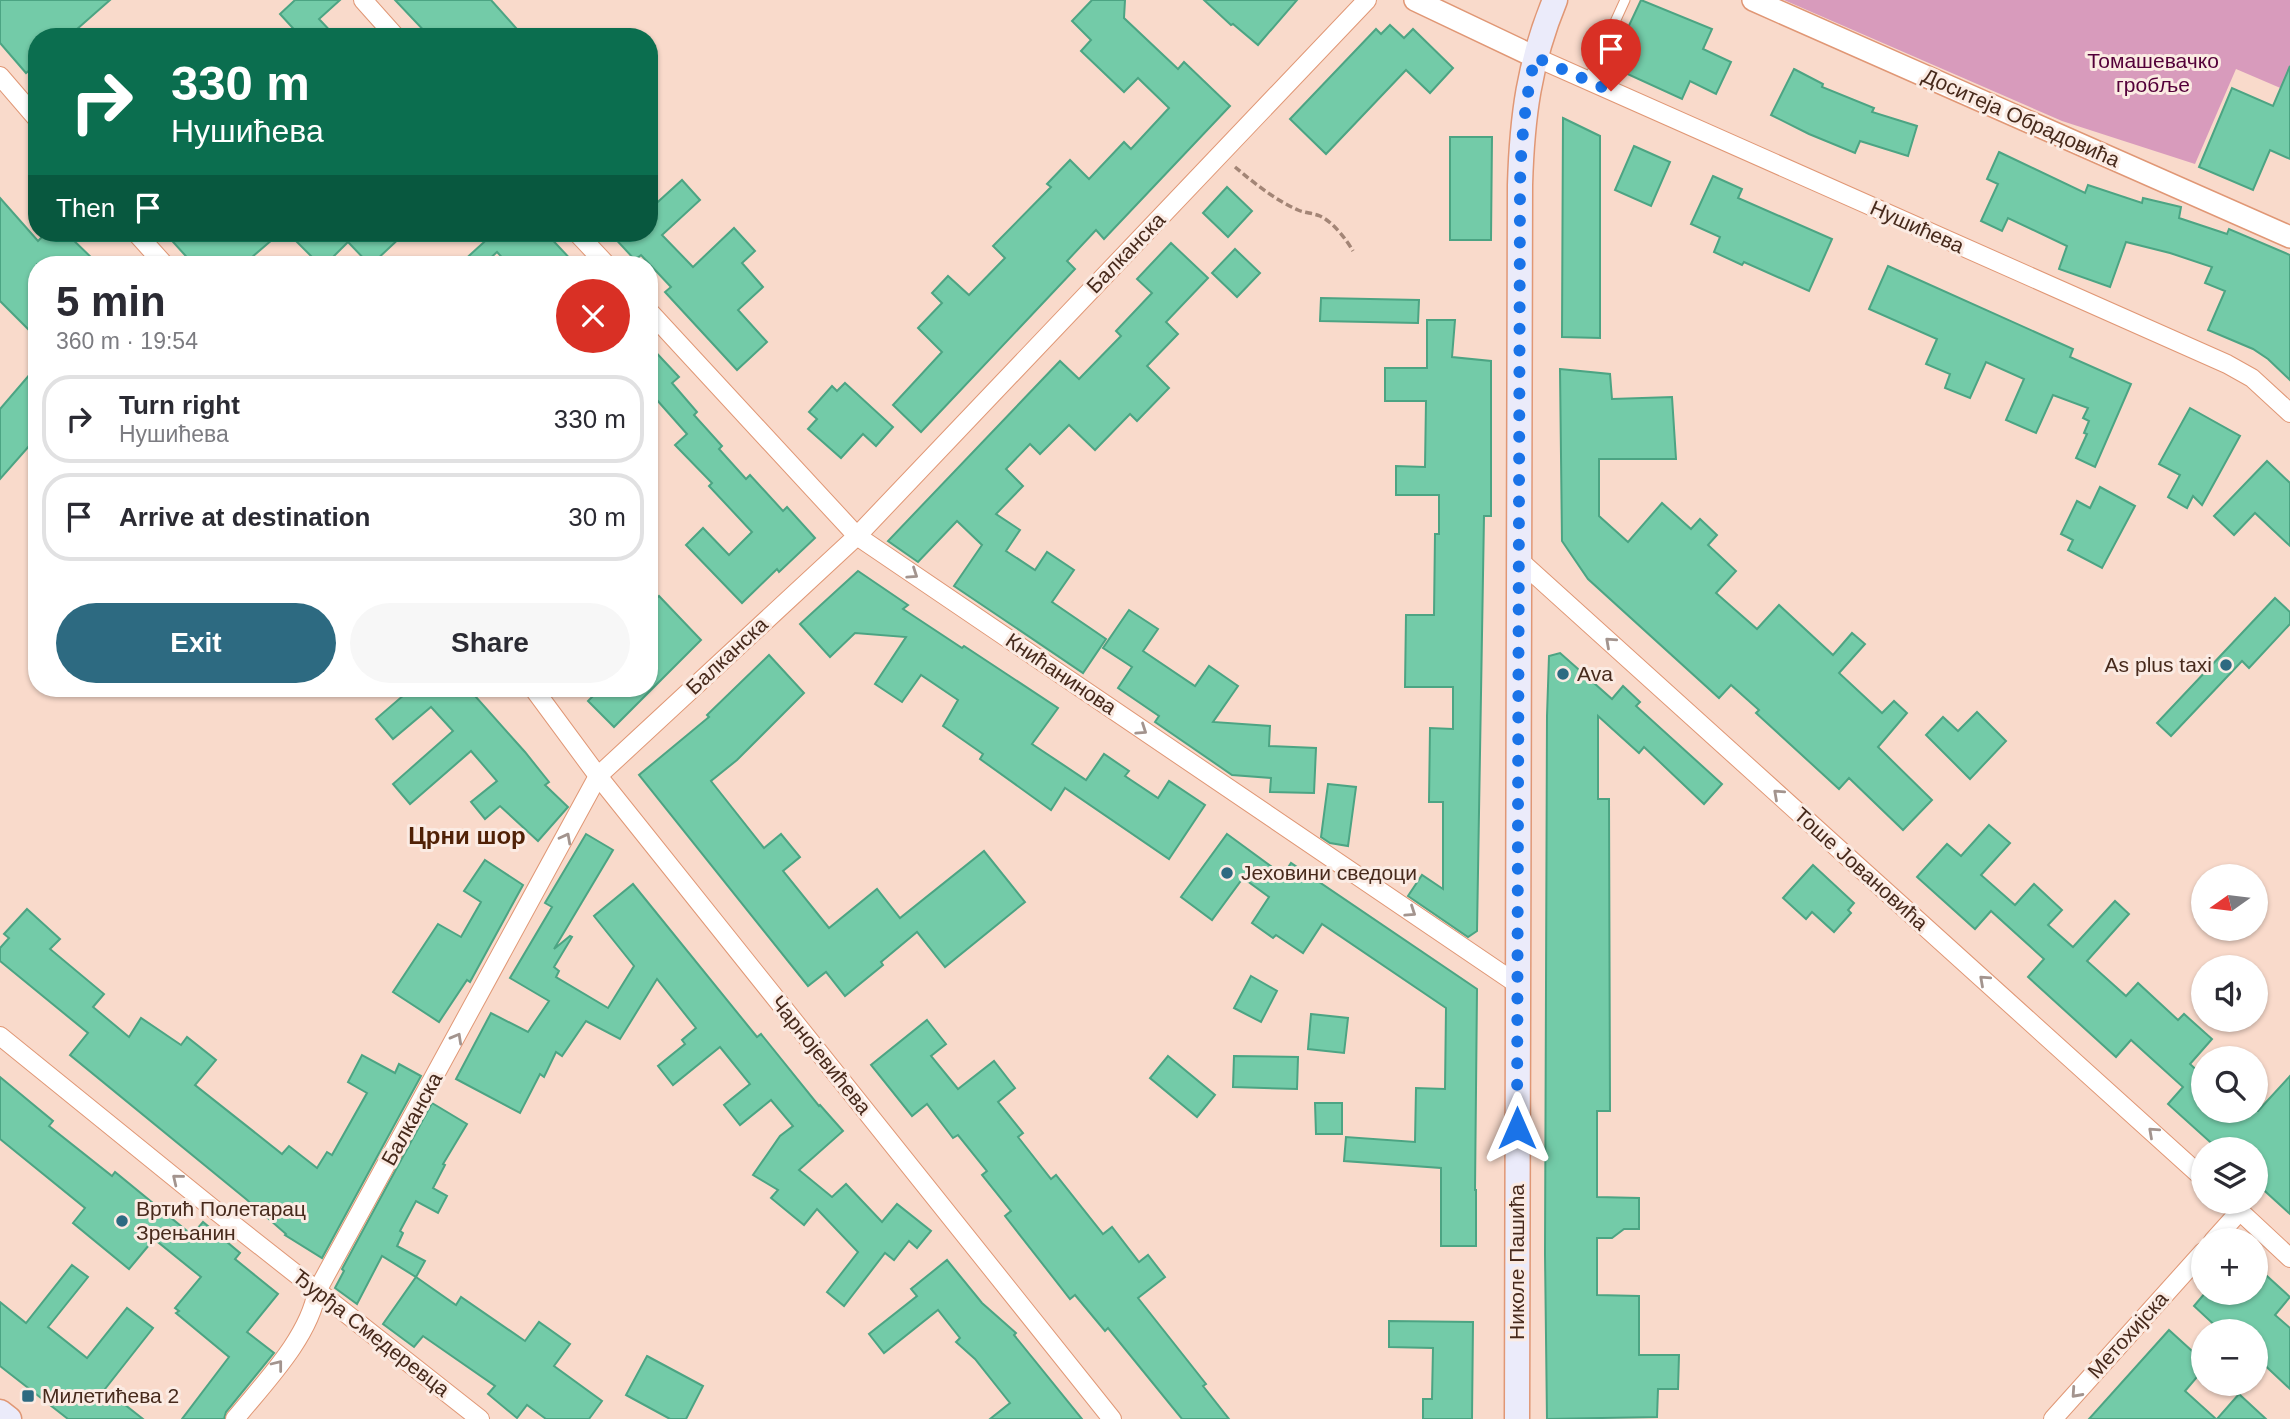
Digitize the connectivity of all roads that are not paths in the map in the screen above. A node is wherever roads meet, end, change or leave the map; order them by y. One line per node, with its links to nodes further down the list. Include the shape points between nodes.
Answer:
1 (363, 0): 7 (street)
2 (1367, 0): 19 (street, Балканска)
3 (1415, 0): 8 (street)
4 (1555, 0): 8 (main road, Николе Пашића)
5 (1625, 0): 10 (lane)
6 (1753, 0): 12 (street, Доситеја Обрадовића)
7 (389, 28)
8 (1535, 57): 10 (street, Нушићева); 20 (main road, Николе Пашића, via 1526,94 1521,153)
9 (0, 76): 11 (street)
10 (1588, 81): 18 (street, Нушићева, via 2227,364 2252,378)
11 (28, 109)
12 (2290, 237)
13 (144, 242): 15 (street)
14 (585, 242): 16 (street)
15 (157, 256)
16 (599, 256)
17 (658, 321): 19 (street, Книћанинова)
18 (2290, 413)
19 (857, 536): 22 (street, Балканска); 23 (street, Книћанинова, one-way to 23)
20 (1519, 560): 23 (main road, Николе Пашића); 25 (street, Тоше Јовановића, one-way to 20)
21 (540, 697): 22 (street, Чарнојевићева)
22 (598, 776): 29 (street, Балканска, one-way to 22); 34 (street, Чарнојевићева)
23 (1517, 984): 35 (main road, Николе Пашића)
24 (0, 1036): 29 (street, Ђурђа Смедеревца, one-way to 24)
25 (2191, 1167)
26 (2243, 1214): 27 (street)
27 (2290, 1258)
28 (2191, 1265): 36 (street, Метохијска, one-way to 36)
29 (317, 1291): 32 (street, Балканска, one-way to 29, via 292,1348 315,1305); 33 (street, Ђурђа Смедеревца)
30 (0, 1412): 31 (main road)
31 (9, 1419)
32 (235, 1419)
33 (480, 1419)
34 (1112, 1419)
35 (1517, 1419)
36 (2053, 1419)

